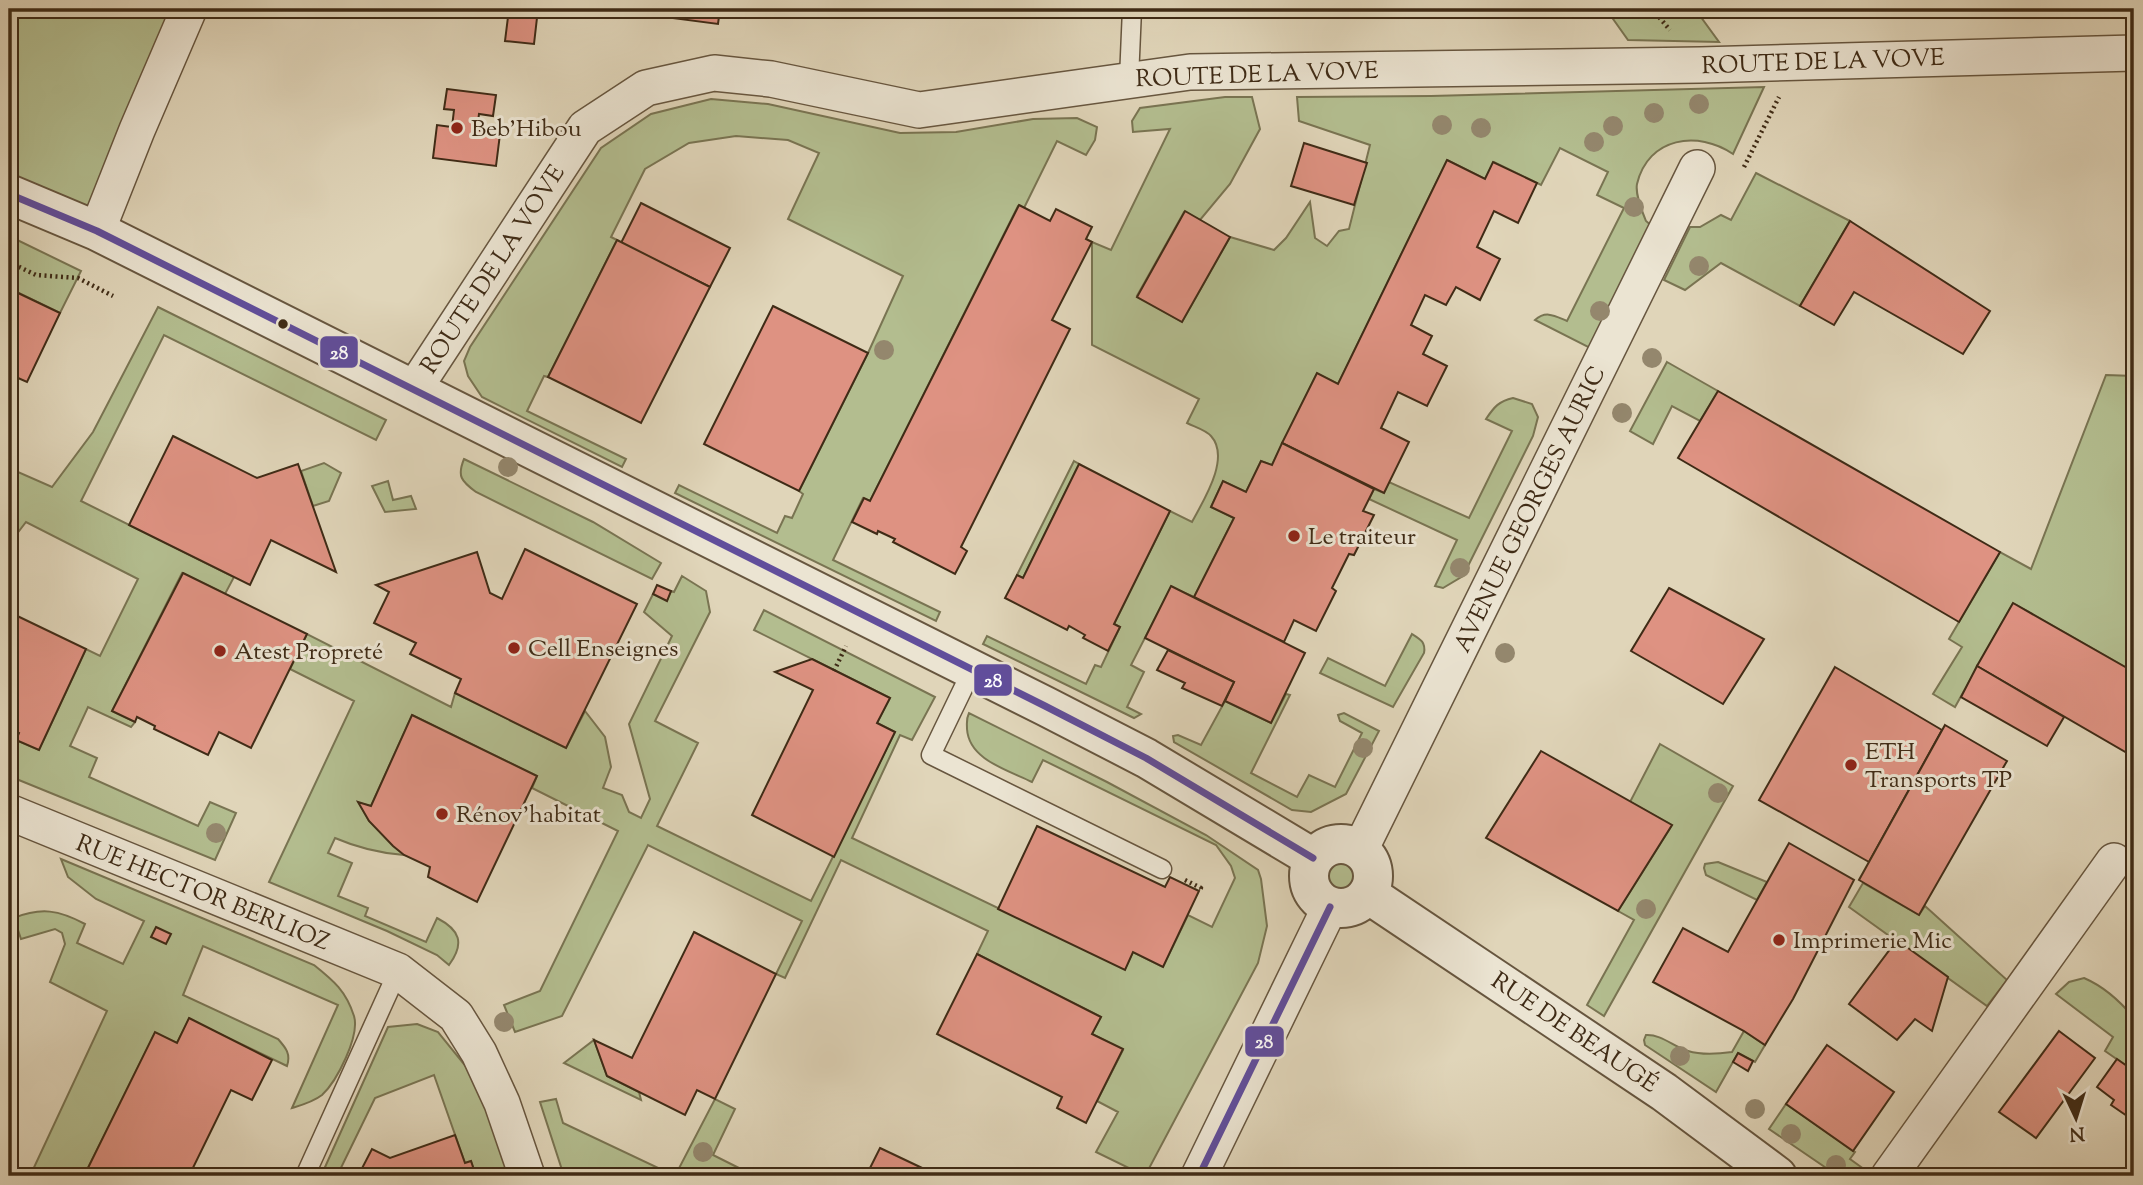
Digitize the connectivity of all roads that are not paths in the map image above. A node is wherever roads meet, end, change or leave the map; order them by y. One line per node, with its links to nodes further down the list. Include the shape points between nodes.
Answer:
1 (189, 9): 7 (street)
2 (1132, 9): 4 (lane)
3 (2134, 53): 4 (street, ROUTE DE LA VOVE, via 1224,71)
4 (1129, 79): 8 (street, ROUTE DE LA VOVE, via 919,110 771,79 714,73 646,88 585,128)
5 (1697, 168): 11 (street, AVENUE GEORGES AURIC)
6 (9, 194): 7 (street)
7 (97, 231): 8 (street)
8 (414, 389): 9 (street)
9 (972, 670): 12 (street, via 1146,758); 14 (lane, via 931,755)
10 (9, 812): 17 (street, RUE HECTOR BERLIOZ)
11 (1360, 850): 12 (street, via 1330,845); 15 (street, via 1373,875)
12 (1313, 858): 16 (street, via 1310,886)
13 (2114, 861): 22 (street)
14 (1162, 869)
15 (1368, 894): 16 (street, via 1351,907); 21 (street, RUE DE BEAUGÉ, via 1664,1091)
16 (1330, 907): 20 (street)
17 (398, 971): 18 (lane); 19 (street, RUE HECTOR BERLIOZ, via 456,1016 502,1103)
18 (305, 1176)
19 (527, 1176)
20 (1199, 1176)
21 (1777, 1176)
22 (1889, 1176)

